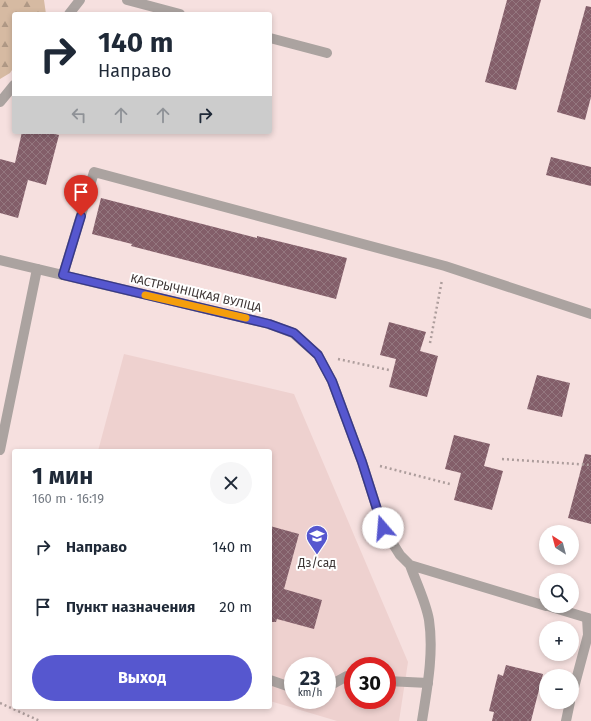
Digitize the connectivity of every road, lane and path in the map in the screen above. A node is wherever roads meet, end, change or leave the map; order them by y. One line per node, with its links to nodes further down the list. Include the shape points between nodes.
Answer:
1 (80, 0): 3 (street)
2 (127, 0): 4 (street)
3 (71, 12)
4 (172, 12)
5 (272, 38): 6 (street)
6 (327, 52)
7 (12, 87): 8 (street)
8 (0, 102)
9 (0, 260): 11 (street, КАСТРЫЧНІЦКАЯ ВУЛІЦА)
10 (445, 266): 12 (street, via 94,172); 13 (street); 14 (path)
11 (37, 269): 12 (street, КАСТРЫЧНІЦКАЯ ВУЛІЦА); 17 (street)
12 (63, 275): 15 (street, КАСТРЫЧНІЦКАЯ ВУЛІЦА, via 269,324 294,333)
13 (591, 314)
14 (430, 343)
15 (318, 355): 16 (path); 19 (street, КАСТРЫЧНІЦКАЯ ВУЛІЦА, via 332,381)
16 (389, 370)
17 (0, 450)
18 (502, 459): 20 (path)
19 (362, 462): 21 (path); 22 (street, КАСТРЫЧНІЦКАЯ ВУЛІЦА, via 383,528 400,555)
20 (591, 465)
21 (450, 484)
22 (410, 565): 23 (street); 29 (street, via 429,619)
23 (539, 604)
24 (572, 613): 25 (street)
25 (589, 618): 26 (street, via 588,635)
26 (579, 669)
27 (272, 681): 30 (street)
28 (396, 681): 29 (street)
29 (428, 683): 36 (street)
30 (284, 685)
31 (0, 703): 32 (path)
32 (12, 708)
33 (13, 709): 35 (path)
34 (569, 709): 37 (street)
35 (40, 721)
36 (422, 721)
37 (566, 721)

